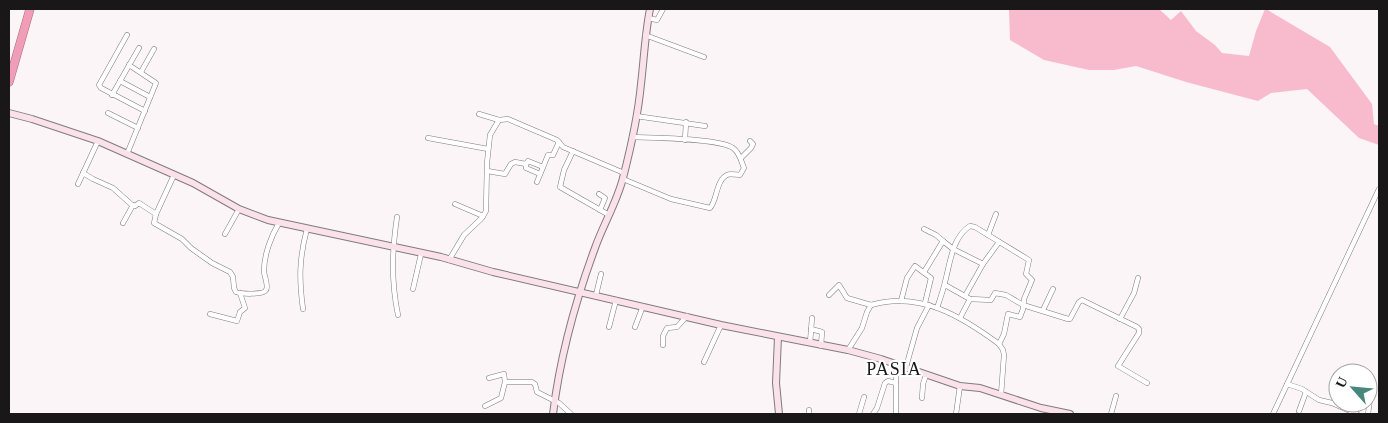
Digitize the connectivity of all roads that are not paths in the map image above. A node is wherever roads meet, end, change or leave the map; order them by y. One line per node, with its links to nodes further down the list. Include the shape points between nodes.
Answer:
1 (30, 9): 13 (highway)
2 (650, 9): 4 (street)
3 (663, 9): 4 (street, via 657,20)
4 (648, 18): 6 (street)
5 (127, 34): 14 (street, via 99,83)
6 (645, 35): 9 (street); 20 (street)
7 (138, 48): 10 (street)
8 (154, 49): 11 (street)
9 (704, 57)
10 (129, 65): 11 (street); 12 (street)
11 (141, 72): 15 (street, via 156,83)
12 (120, 81): 14 (street); 15 (street)
13 (9, 82)
14 (112, 95): 16 (street)
15 (150, 97): 16 (street)
16 (145, 111): 24 (street)
17 (9, 113): 28 (street)
18 (108, 113): 24 (street)
19 (479, 114): 21 (street)
20 (636, 116): 22 (street); 25 (street)
21 (499, 120): 30 (street, via 508,119); 31 (street, via 490,135)
22 (686, 122): 23 (street); 27 (street)
23 (705, 126)
24 (138, 128): 33 (street)
25 (632, 137): 27 (street); 41 (street)
26 (428, 138): 31 (street)
27 (685, 140): 34 (street, via 728,145)
28 (98, 141): 33 (street); 38 (street)
29 (750, 141): 34 (street, via 752,148)
30 (559, 142): 32 (street); 36 (street)
31 (488, 149): 37 (street)
32 (573, 151): 41 (street); 49 (street, via 560,187)
33 (127, 154): 40 (street)
34 (741, 158): 41 (street, via 744,169 740,175 726,176 710,208 670,199)
35 (526, 164): 36 (street, via 528,161); 37 (street, via 512,163 505,174); 39 (street, via 526,168)
36 (543, 167): 39 (street)
37 (487, 171): 53 (street)
38 (83, 173): 43 (street); 47 (street, via 113,188)
39 (540, 174): 42 (street)
40 (174, 175): 48 (street); 50 (street)
41 (624, 176): 52 (street)
42 (537, 182)
43 (78, 184)
44 (1379, 189): 113 (street)
45 (599, 194): 49 (street, via 605,198)
46 (455, 204): 53 (street)
47 (133, 205): 50 (street, via 139,204); 56 (street)
48 (239, 209): 55 (street); 59 (street)
49 (600, 210): 52 (street)
50 (156, 214): 75 (street, via 156,225 182,239 212,264 230,272 234,290)
51 (996, 214): 60 (street)
52 (609, 215): 74 (street)
53 (483, 216): 66 (street, via 464,235)
54 (397, 217): 63 (street)
55 (279, 223): 58 (street); 75 (street, via 272,236 264,270 267,288 262,293)
56 (123, 224)
57 (924, 229): 61 (street)
58 (307, 230): 63 (street); 87 (street, via 301,253)
59 (225, 234)
60 (988, 235): 62 (street); 64 (street, via 968,227)
61 (943, 241): 64 (street); 68 (street)
62 (999, 242): 67 (street); 84 (street, via 1029,260 1026,274 1032,280)
63 (392, 248): 65 (street); 90 (street)
64 (953, 249): 67 (street); 71 (street)
65 (421, 254): 66 (street); 72 (street)
66 (449, 260): 74 (street)
67 (983, 264): 78 (street)
68 (924, 272): 81 (street, via 917,266 913,268); 83 (street, via 932,280 927,291)
69 (600, 274): 76 (street)
70 (1138, 278): 94 (street)
71 (945, 285): 78 (street); 86 (street)
72 (413, 289)
73 (1053, 289): 88 (street)
74 (580, 292): 76 (street); 120 (street, via 569,327)
75 (240, 293): 89 (street, via 245,308 237,320)
76 (596, 295): 80 (street)
77 (829, 295): 82 (street, via 839,286 847,298)
78 (965, 296): 79 (street)
79 (970, 299): 84 (street, via 991,300 995,293); 93 (street)
80 (616, 300): 85 (street); 96 (street)
81 (901, 300): 82 (street); 83 (street)
82 (871, 304): 104 (street, via 862,328)
83 (927, 304): 86 (street); 107 (street)
84 (1024, 305): 88 (street); 101 (street, via 1020,317 1008,314)
85 (642, 306): 91 (street); 97 (street)
86 (937, 308): 93 (street)
87 (303, 309)
88 (1044, 310): 94 (street, via 1070,319 1082,300)
89 (210, 314)
90 (398, 315)
91 (686, 316): 95 (street); 102 (street, via 677,327 667,328)
92 (812, 318): 98 (street)
93 (960, 318): 101 (street)
94 (1120, 319): 112 (street, via 1140,331 1118,366)
95 (721, 325): 99 (street); 105 (street)
96 (609, 327)
97 (635, 327)
98 (811, 329): 100 (street); 103 (street, via 822,332)
99 (778, 337): 100 (street); 127 (street, via 776,383)
100 (810, 343): 103 (street)
101 (999, 344): 116 (street, via 1004,356)
102 (663, 345)
103 (821, 346): 104 (street)
104 (848, 350): 106 (street)
105 (704, 362)
106 (896, 364): 107 (street); 111 (street)
107 (906, 367): 108 (street)
108 (926, 375): 114 (street); 119 (street)
109 (489, 378): 110 (street, via 504,374)
110 (505, 382): 120 (street, via 532,382 537,392); 122 (street, via 501,398)
111 (896, 383): 129 (street, via 885,383); 130 (street)
112 (1147, 383)
113 (1287, 384): 115 (street); 134 (street)
114 (960, 386): 116 (street); 131 (street)
115 (1306, 392): 121 (street); 123 (street)
116 (1001, 395): 124 (street)
117 (1116, 396): 133 (street)
118 (864, 397): 128 (street)
119 (922, 398)
120 (555, 400): 125 (street); 126 (street)
121 (1328, 404)
122 (485, 406)
123 (1299, 411)
124 (1059, 413): 132 (street)
125 (553, 414)
126 (571, 414)
127 (779, 414)
128 (859, 414)
129 (873, 414)
130 (896, 414)
131 (956, 414)
132 (1070, 414)
133 (1111, 414)
134 (1273, 414)

